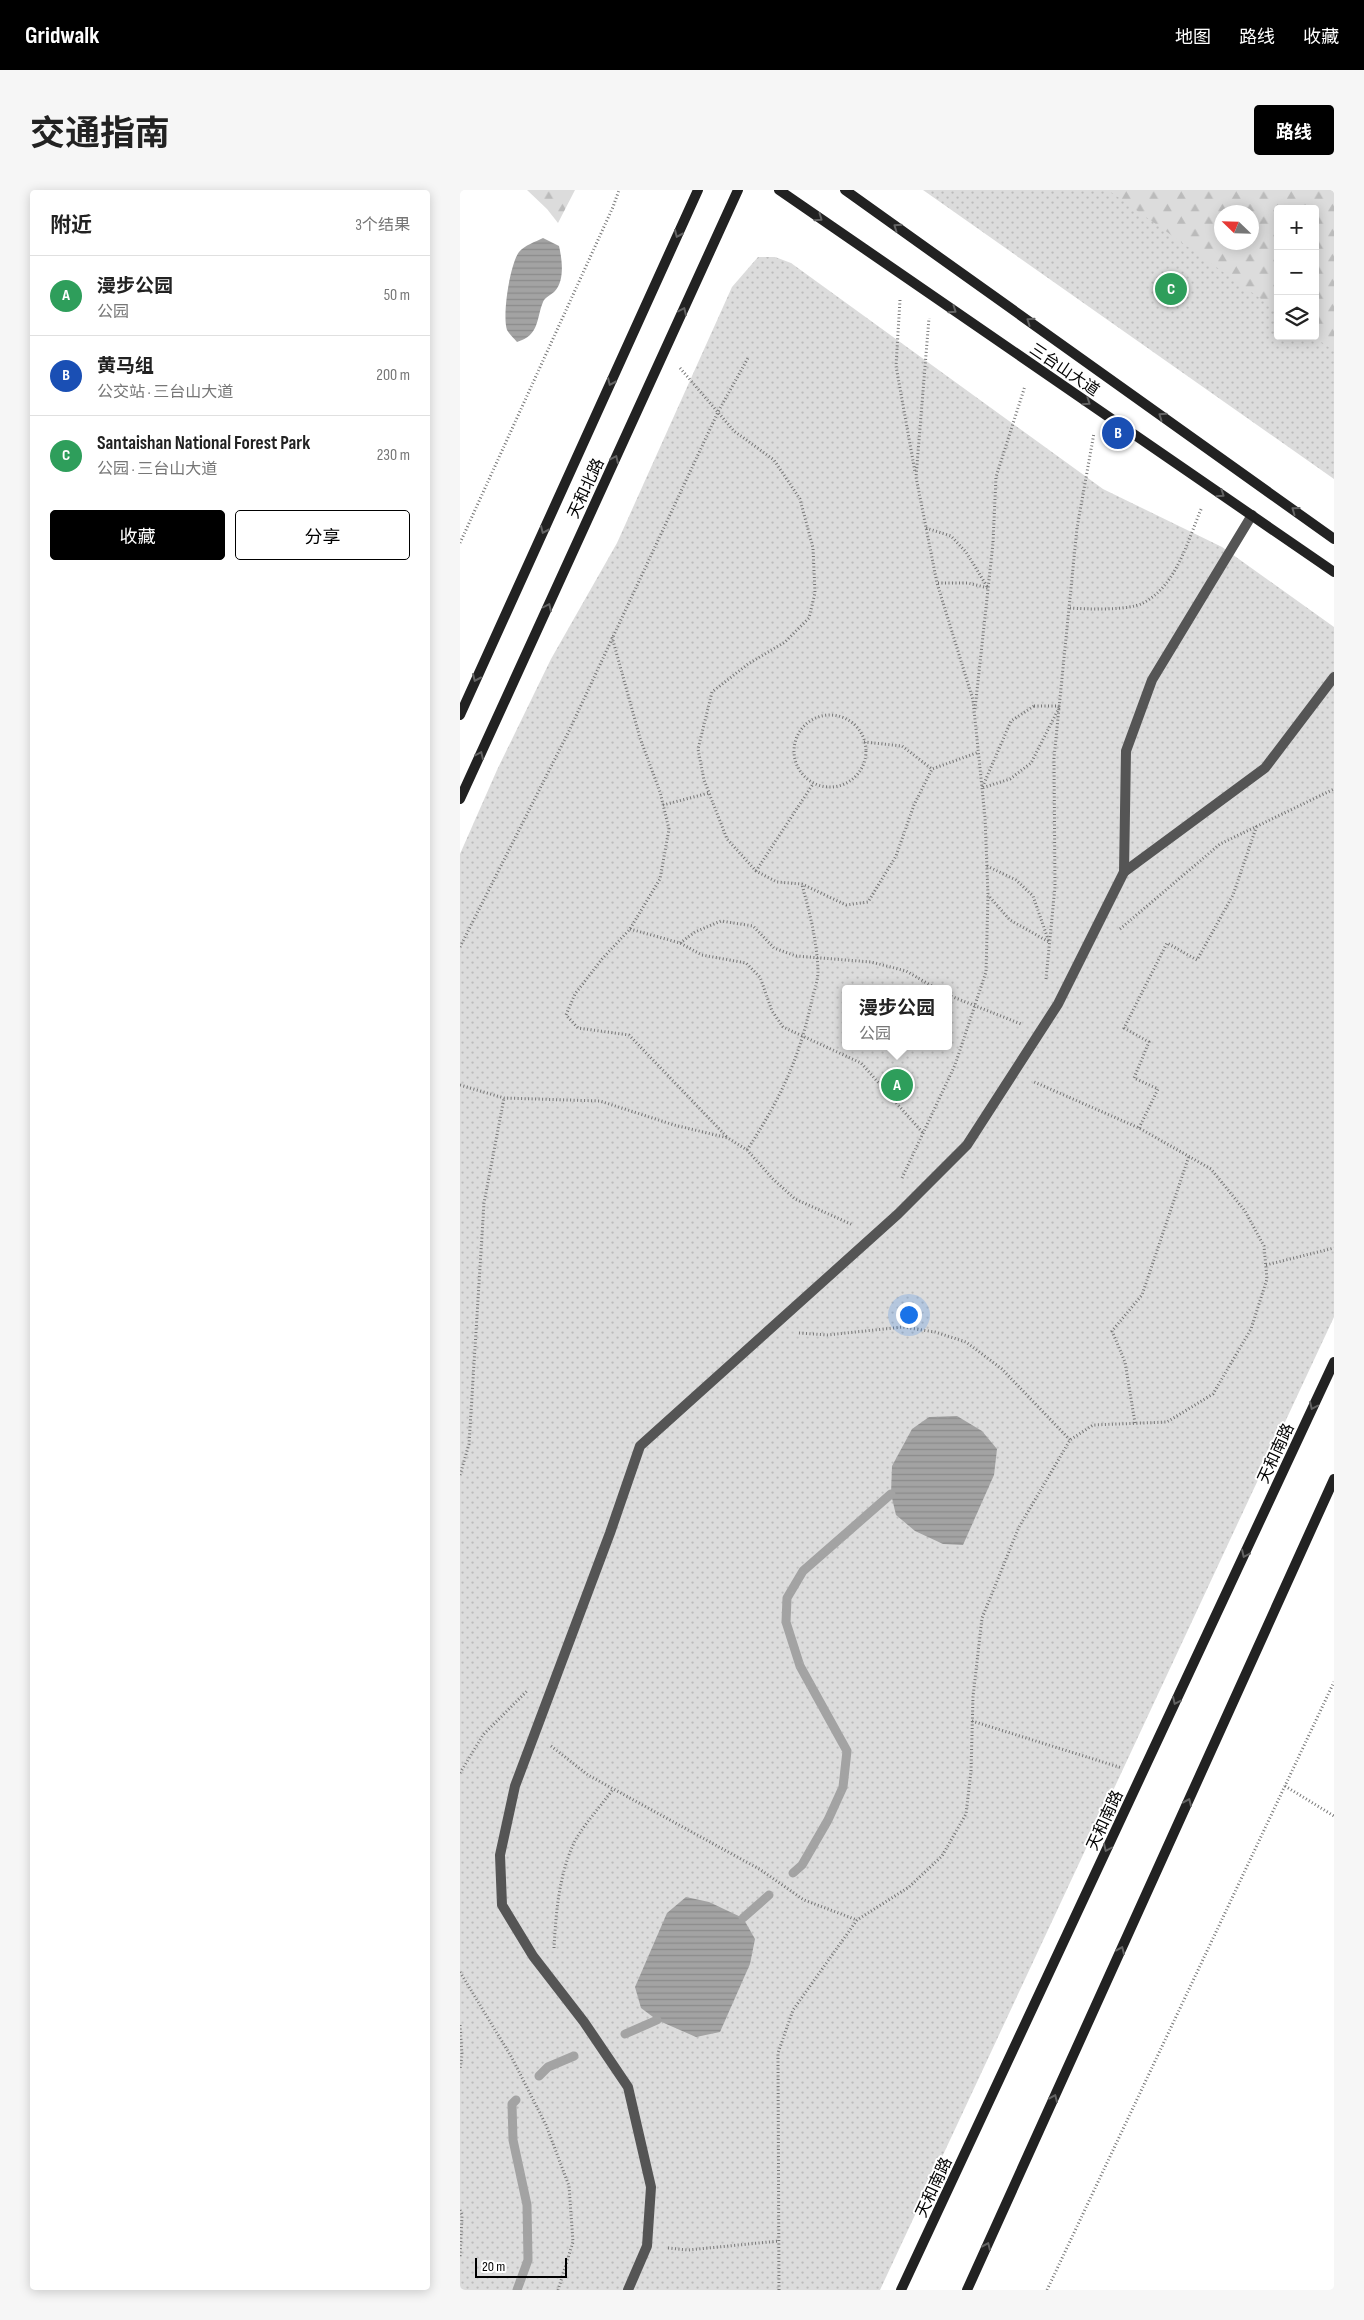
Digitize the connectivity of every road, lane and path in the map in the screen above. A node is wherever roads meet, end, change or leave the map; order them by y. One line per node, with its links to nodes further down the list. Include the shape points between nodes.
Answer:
1 (619, 190): 18 (path)
2 (698, 190): 26 (street, 天和北路, one-way to 26)
3 (738, 190): 8 (street, 天和北路, one-way to 3)
4 (779, 190): 6 (street, 三台山大道, one-way to 6)
5 (845, 190): 17 (street, 三台山大道, one-way to 5)
6 (902, 275): 7 (street, 三台山大道); 13 (path, via 896,366)
7 (931, 295): 10 (street, 三台山大道, one-way to 10); 13 (path)
8 (665, 350): 12 (path); 35 (street, 天和北路, one-way to 8)
9 (748, 358): 12 (path)
10 (1032, 365): 11 (street, 三台山大道, one-way to 11); 21 (path, via 996,477)
11 (1098, 410): 14 (street, 三台山大道); 22 (path, via 1077,528)
12 (718, 412): 23 (path); 34 (path, via 734,430 774,460 800,499 813,548 815,593 809,618 785,642 748,664 712,692 698,749)
13 (916, 477): 16 (path)
14 (1210, 487): 15 (street, 三台山大道, one-way to 15); 22 (path, via 1168,584 1142,604 1099,610)
15 (1252, 516): 19 (street, 三台山大道); 40 (street, via 1152,680 1126,752)
16 (926, 527): 20 (path); 21 (path, via 951,536 966,552)
17 (1334, 539)
18 (460, 543)
19 (1334, 572)
20 (937, 583): 21 (path, via 968,583); 27 (path, via 973,700)
21 (988, 588): 27 (path)
22 (1070, 608): 25 (path)
23 (612, 636): 36 (path, via 640,738); 47 (path, via 569,731)
24 (1334, 677): 40 (street, via 1265,768)
25 (1060, 706): 32 (path, via 1031,763 1010,779); 32 (path, via 1034,706 1011,720); 45 (path, via 1054,758 1054,887)
26 (460, 714)
27 (974, 714): 29 (path)
28 (864, 742): 30 (path, via 902,746); 31 (path, via 866,754 863,765 852,779 836,787); 31 (path, via 852,722 841,717 829,715 808,723 797,738 794,755 797,766)
29 (978, 752): 30 (path); 32 (path)
30 (932, 769): 41 (path, via 914,805 896,856 868,902 846,905)
31 (813, 784): 39 (path)
32 (982, 788): 38 (path)
33 (1334, 789): 37 (path)
34 (709, 793): 36 (path); 39 (path, via 726,839)
35 (460, 799)
36 (664, 805): 43 (path, via 669,829 660,879)
37 (1257, 825): 44 (path, via 1220,844); 58 (path, via 1232,895 1197,960 1167,943 1124,1028 1148,1042 1134,1078 1158,1089)
38 (987, 866): 42 (path); 45 (path, via 1016,880 1034,896)
39 (756, 871): 41 (path, via 776,882)
40 (1124, 872): 53 (street, via 1058,1004)
41 (802, 884): 48 (path)
42 (988, 895): 45 (path, via 1010,920); 52 (path, via 986,972)
43 (630, 929): 46 (path); 60 (path, via 575,994 566,1015 578,1028 629,1035)
44 (1113, 936)
45 (1049, 942): 49 (path)
46 (680, 943): 48 (path, via 720,921 753,926 774,948 796,956); 54 (path, via 702,956 746,963 760,977 772,1010 783,1027)
47 (460, 946)
48 (816, 958): 50 (path, via 871,962 906,971); 54 (path, via 818,973)
49 (1046, 982)
50 (930, 985)
51 (952, 997): 52 (path)
52 (975, 1006): 53 (path); 59 (path, via 955,1065)
53 (1041, 1031): 55 (street)
54 (803, 1036): 59 (path, via 861,1063); 61 (path, via 792,1072 773,1111)
55 (1014, 1073): 58 (path); 64 (street, via 967,1145)
56 (460, 1085): 57 (path)
57 (504, 1098): 60 (path, via 600,1100 674,1125); 71 (path, via 484,1203 470,1444)
58 (1139, 1128): 62 (path)
59 (923, 1134): 63 (path)
60 (728, 1138): 61 (path)
61 (747, 1150): 64 (path, via 795,1199)
62 (1189, 1156): 66 (path, via 1211,1168 1245,1210 1264,1246); 69 (path, via 1142,1296 1112,1331 1125,1362)
63 (899, 1184)
64 (874, 1235): 67 (street)
65 (1334, 1248): 66 (path)
66 (1266, 1264): 69 (path, via 1267,1279 1251,1329 1213,1394 1167,1422)
67 (775, 1324): 70 (path, via 803,1334 827,1335 904,1327 966,1342 1002,1368); 76 (street, via 640,1446)
68 (1334, 1362): 78 (street, 天和南路, one-way to 78)
69 (1135, 1423): 70 (path, via 1093,1425)
70 (1070, 1440): 75 (path, via 1019,1527 982,1618)
71 (460, 1475)
72 (1334, 1479): 95 (street, one-way to 72)
73 (1334, 1682): 79 (path)
74 (528, 1689): 77 (path, via 483,1735)
75 (972, 1721): 78 (path); 82 (path, via 966,1814 942,1856 909,1887)
76 (535, 1733): 80 (path, via 588,1775); 89 (street, via 515,1786 500,1855 502,1905 533,1956 584,2022 628,2087 650,2187)
77 (460, 1773)
78 (1142, 1774): 94 (street, 天和南路, one-way to 94)
79 (1285, 1786): 81 (path); 96 (path)
80 (613, 1789): 82 (path, via 761,1870 804,1900); 83 (path, via 576,1839 556,1908)
81 (1334, 1816)
82 (857, 1920): 88 (path, via 792,2010 778,2053)
83 (554, 1954)
84 (460, 1972): 91 (path, via 512,2058 546,2125 569,2186 573,2242)
85 (460, 2025): 86 (path)
86 (460, 2069)
87 (460, 2210): 90 (path)
88 (778, 2241): 89 (path, via 688,2250); 93 (path)
89 (647, 2246): 92 (street)
90 (460, 2258)
91 (558, 2290)
92 (628, 2290)
93 (779, 2290)
94 (901, 2290)
95 (967, 2290)
96 (1047, 2290)

